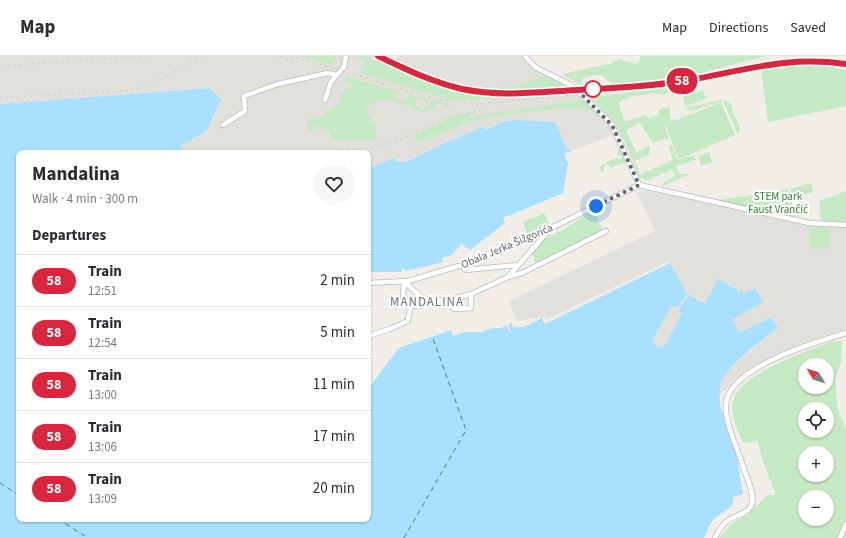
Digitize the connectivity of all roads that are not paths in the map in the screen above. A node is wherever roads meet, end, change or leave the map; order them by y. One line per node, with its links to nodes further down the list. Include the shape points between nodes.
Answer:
1 (346, 56): 3 (street, via 344,67)
2 (525, 56): 6 (street, via 535,67 571,85 608,120)
3 (336, 75): 4 (street); 5 (street, via 328,73 278,84 244,96 245,111)
4 (325, 100)
5 (223, 125)
6 (639, 185): 7 (street, via 809,223); 8 (street, Obala Jerka Šižgorića)
7 (846, 225)
8 (551, 228): 10 (street, Obala Jerka Šižgorića); 11 (street)
9 (606, 231): 12 (street, via 522,273)
10 (462, 265): 11 (street, via 465,270); 13 (street, Obala Jerka Šižgorića)
11 (518, 265): 12 (street)
12 (508, 277): 15 (street)
13 (406, 281): 14 (street, Obala Jerka Šižgorića); 17 (street); 18 (street, via 403,297)
14 (371, 283)
15 (471, 294): 16 (street); 16 (street, via 470,309 454,309)
16 (449, 300): 17 (street)
17 (425, 301): 18 (street)
18 (410, 307): 20 (street, via 408,321)
19 (846, 333): 22 (street, via 776,357 733,386 727,397 726,412 752,503 742,514 727,521)
20 (371, 335)
21 (846, 524): 23 (street)
22 (715, 538)
23 (840, 538)

